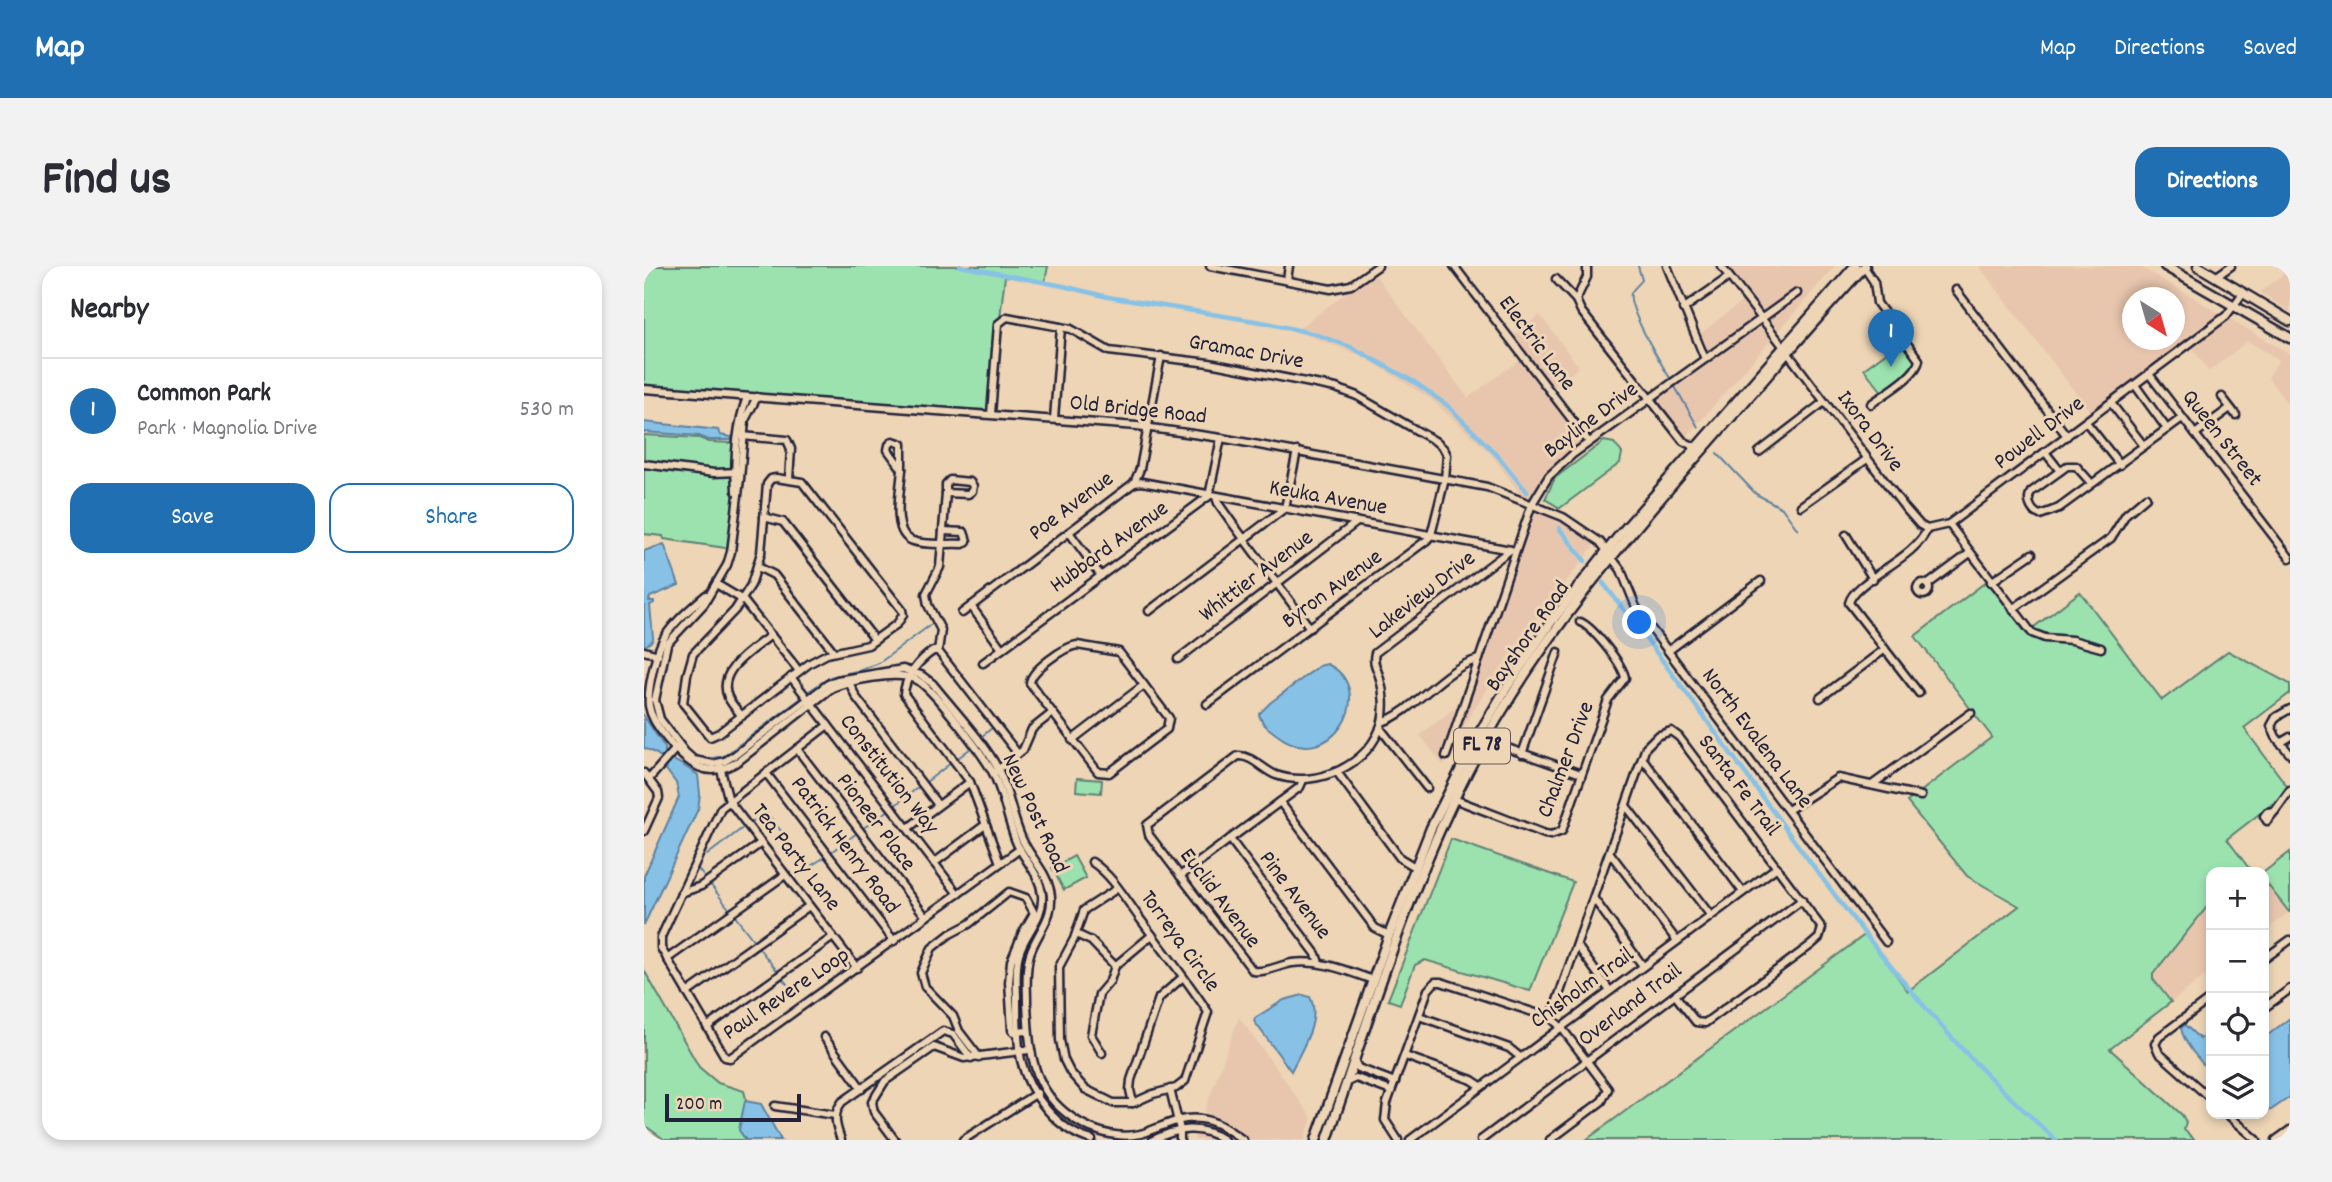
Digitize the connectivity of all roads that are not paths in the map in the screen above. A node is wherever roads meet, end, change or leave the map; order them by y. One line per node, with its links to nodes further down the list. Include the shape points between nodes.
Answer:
1 (1210, 266): 15 (street)
2 (1289, 266): 15 (street)
3 (1378, 266): 15 (street, via 1342,288)
4 (1454, 266): 51 (street, Electric Lane)
5 (1587, 266): 19 (street)
6 (1667, 266): 21 (street)
7 (1721, 266): 12 (street, Ixora Drive)
8 (1861, 266): 26 (main road, Bayshore Road / FL 78); 26 (main road, via 1829,293); 38 (street, via 1874,282 1877,303 1919,360 1912,374)
9 (2165, 266): 20 (main road)
10 (2198, 266): 13 (main road)
11 (2231, 266): 13 (street)
12 (1730, 276): 21 (street); 22 (street, Ixora Drive)
13 (2217, 276): 18 (main road)
14 (1556, 279): 19 (street)
15 (1287, 280)
16 (1956, 290): 49 (street)
17 (1797, 293): 22 (street, Bayline Drive)
18 (2243, 293): 20 (street, Powell Drive); 23 (main road)
19 (1576, 300): 35 (street)
20 (2235, 306): 25 (main road); 29 (street, Powell Drive)
21 (1684, 309): 28 (street)
22 (1762, 319): 26 (street, Ixora Drive); 28 (street, Bayline Drive)
23 (2290, 321)
24 (1061, 327): 27 (street, Gramac Drive, via 1109,351); 40 (street, Gramac Drive, via 1002,319); 43 (street)
25 (2290, 338)
26 (1785, 349): 36 (street, Ixora Drive); 53 (main road, Bayshore Road / FL 78); 86 (main road, Bayshore Road / FL 78)
27 (1161, 356): 45 (street, Poe Avenue); 64 (street, Gramac Drive, via 1346,391 1439,444 1447,455)
28 (1705, 359): 35 (street, Bayline Drive)
29 (2149, 374): 30 (street, Powell Drive); 42 (street, Queen Street)
30 (2135, 385): 37 (street, Powell Drive); 46 (street)
31 (644, 389): 32 (street, Old Bridge Road)
32 (747, 397): 33 (street, Old Bridge Road); 48 (street, via 739,416)
33 (757, 397): 40 (street, Old Bridge Road); 48 (street)
34 (2222, 397): 39 (street)
35 (1649, 399): 51 (street, Bayline Drive); 53 (street, via 1683,441)
36 (1824, 402): 55 (street); 57 (street, Ixora Drive)
37 (2111, 403): 44 (street, Powell Drive); 52 (street)
38 (1871, 404)
39 (2230, 408): 41 (street); 47 (street)
40 (990, 414): 43 (street, Old Bridge Road)
41 (2236, 415)
42 (2182, 418): 46 (street); 47 (street, Queen Street)
43 (1054, 419): 45 (street, Old Bridge Road)
44 (2086, 422): 49 (street, Powell Drive); 59 (street)
45 (1147, 427): 50 (street, Old Bridge Road); 65 (street, Poe Avenue)
46 (2167, 429): 52 (street)
47 (2195, 434): 87 (street, Queen Street)
48 (740, 436): 62 (street); 63 (street, via 787,440 791,449)
49 (2067, 436): 56 (street, Powell Drive)
50 (1221, 438): 54 (street, Old Bridge Road); 68 (street)
51 (1589, 442): 70 (street, Bayline Drive, via 1553,471)
52 (2144, 446): 59 (street)
53 (1695, 447): 86 (main road, Bayshore Road / FL 78)
54 (1297, 451): 64 (street, Old Bridge Road); 72 (street)
55 (1759, 452)
56 (2045, 452): 61 (street); 75 (street, Powell Drive)
57 (1867, 459): 71 (street); 76 (street, Ixora Drive)
58 (644, 464): 62 (street)
59 (2120, 464): 66 (street)
60 (902, 469): 82 (street, via 902,533 915,542)
61 (2060, 471): 66 (street, via 2073,465); 66 (street, via 2030,494 2036,514 2054,511)
62 (738, 472): 94 (street, via 731,552)
63 (789, 479): 73 (street, via 771,479 767,484); 104 (street, via 806,486 902,610 901,620)
64 (1445, 479): 70 (street, Old Bridge Road, via 1492,489); 79 (street)
65 (1134, 482): 68 (street, Keuka Avenue); 78 (street, Poe Avenue)
66 (2092, 484)
67 (946, 492): 77 (street)
68 (1213, 496): 72 (street, Keuka Avenue); 81 (street); 89 (street, Hubbard Avenue)
69 (2146, 497): 98 (street, via 2126,514 2112,538)
70 (1532, 505): 83 (street, Bayline Drive); 86 (street, Old Bridge Road, via 1577,525)
71 (1801, 506)
72 (1285, 508): 74 (street, Keuka Avenue); 81 (street)
73 (764, 517): 88 (street); 104 (street, via 783,522)
74 (1357, 522): 79 (street, Keuka Avenue); 93 (street, Whittier Avenue)
75 (1949, 524): 76 (street, Powell Drive); 84 (street)
76 (1927, 529): 90 (street, via 1906,554)
77 (943, 531): 82 (street); 82 (street, via 964,532 967,541)
78 (1069, 532): 89 (street); 97 (street, Poe Avenue)
79 (1431, 535): 83 (street, Keuka Avenue); 102 (street, Byron Avenue)
80 (1846, 535): 90 (street)
81 (1245, 538): 93 (street); 99 (street)
82 (942, 543): 108 (street, via 940,567 926,594 941,631)
83 (1513, 551): 115 (street, Bayline Drive); 131 (street, Lakeview Drive, via 1375,653 1382,688)
84 (1969, 553): 92 (street); 95 (street)
85 (2032, 554): 92 (street)
86 (1609, 555): 109 (street, North Evalena Lane, via 1626,580 1636,607); 134 (main road, Bayshore Road / FL 78, via 1551,635); 153 (main road, Bayshore Road / FL 78, via 1556,615 1517,672)
87 (2290, 558)
88 (758, 567): 96 (street); 111 (street, via 775,575)
89 (1101, 576): 106 (street, Hubbard Avenue)
90 (1872, 579): 107 (street, via 1849,603)
91 (1761, 581): 109 (street)
92 (1992, 582): 98 (street)
93 (1278, 583): 102 (street); 114 (street, Whittier Avenue)
94 (716, 584): 96 (street); 113 (street)
95 (1927, 585)
96 (743, 600): 103 (street); 129 (street, via 694,654 683,698 710,737)
97 (971, 606): 100 (street, Poe Avenue); 106 (street)
98 (2012, 609): 105 (street, via 2038,637)
99 (1149, 611)
100 (962, 613)
101 (1580, 622): 147 (street, Chalmer Drive, via 1591,629 1625,678 1608,700)
102 (1310, 628): 125 (street, Byron Avenue)
103 (771, 635): 117 (street); 129 (street, via 732,668 727,679 728,696)
104 (875, 640): 111 (street)
105 (2101, 648)
106 (1002, 649): 116 (street, Hubbard Avenue)
107 (1885, 649): 122 (street); 123 (street)
108 (938, 651): 118 (street, via 924,657); 138 (street)
109 (1668, 651): 161 (street, North Evalena Lane)
110 (644, 652): 113 (street)
111 (834, 652): 117 (street)
112 (1558, 652): 139 (street)
113 (661, 656): 136 (street, via 650,691 650,708 656,723)
114 (1178, 659)
115 (1479, 659): 131 (street, via 1463,664); 141 (street, Bayline Drive)
116 (983, 663)
117 (799, 671): 119 (street)
118 (912, 674): 120 (street); 144 (street, New Post Road, via 928,687); 150 (street, via 904,694)
119 (791, 677): 124 (street, Constitution Way); 129 (street)
120 (849, 680): 124 (street); 159 (street, via 856,698)
121 (1144, 685): 128 (street, via 1119,652 1071,646 1030,678); 133 (street); 133 (street, via 1169,718 1167,729 1103,774)
122 (1919, 693)
123 (1820, 698)
124 (810, 701): 130 (street, Constitution Way); 143 (street, via 740,760)
125 (1206, 704)
126 (2290, 709): 135 (street, via 2271,726)
127 (1970, 713): 151 (street)
128 (1051, 714): 133 (street); 138 (street, via 1032,729)
129 (742, 716)
130 (828, 725): 137 (street); 164 (street, Constitution Way)
131 (1381, 725): 145 (street, via 1359,757); 152 (street)
132 (2290, 737): 135 (street)
133 (1072, 740)
134 (1485, 740): 139 (street); 156 (main road, Bayshore Road / FL 78)
135 (2280, 743): 140 (street)
136 (677, 746): 143 (street, via 693,765); 148 (street)
137 (797, 749): 146 (street); 186 (street, Pioneer Place)
138 (1018, 754): 144 (street)
139 (1522, 754): 147 (street)
140 (2290, 754)
141 (1446, 756)
142 (1643, 758): 160 (street, Santa Fe Trail); 173 (street, Santa Fe Trail, via 1653,739 1665,732 1675,733); 179 (street)
143 (720, 766): 157 (street, Tea Party Lane)
144 (996, 771): 168 (street, New Post Road)
145 (1337, 772): 149 (street); 174 (street, via 1400,858)
146 (766, 773): 157 (street); 192 (street, Patrick Henry Road)
147 (1581, 774): 156 (street, Chalmer Drive, via 1562,831 1551,835)
148 (646, 776): 165 (street, via 659,798)
149 (1303, 780): 158 (street); 176 (street, Euclid Avenue, via 1272,773 1249,758 1238,757 1147,825 1149,835)
150 (970, 782): 159 (street); 163 (street)
151 (1872, 785): 155 (street); 161 (street, via 1834,779)
152 (1427, 788)
153 (1450, 788): 156 (main road); 174 (main road, Bayshore Road / FL 78)
154 (2290, 790): 162 (street)
155 (1921, 796)
156 (1454, 799): 177 (main road, Bayshore Road / FL 78)
157 (729, 801): 167 (street, Tea Party Lane); 180 (street, Paul Revere Loop)
158 (1280, 802): 166 (street); 189 (street, via 1375,928)
159 (938, 804): 164 (street)
160 (1627, 807): 169 (street, Santa Fe Trail); 185 (street)
161 (1788, 810): 194 (street, North Evalena Lane)
162 (2275, 811)
163 (985, 825): 171 (street); 172 (street)
164 (908, 828): 171 (street, Constitution Way)
165 (644, 831)
166 (1230, 839): 176 (street); 198 (street, Pine Avenue)
167 (761, 843): 175 (street, Tea Party Lane); 180 (street, via 701,886)
168 (1022, 848): 172 (street, Paul Revere Loop); 214 (street, New Post Road, via 1044,876 1051,898 1048,922 1028,959); 215 (street, New Post Road, via 1038,878 1042,900 1038,920 1018,956)
169 (1610, 853): 182 (street, Santa Fe Trail); 193 (street)
170 (1092, 862): 178 (street)
171 (934, 863): 181 (street, Constitution Way)
172 (1000, 863): 181 (street, Paul Revere Loop)
173 (1777, 867): 179 (street, Chisholm Trail); 183 (street, Santa Fe Trail)
174 (1414, 869): 177 (main road); 189 (main road, Bayshore Road / FL 78)
175 (785, 875): 184 (street, Tea Party Lane); 197 (street)
176 (1180, 876): 198 (street, Euclid Avenue, via 1254,971)
177 (1417, 884): 223 (main road, Bayshore Road / FL 78)
178 (1118, 888): 187 (street, Torreya Circle, via 1084,910); 188 (street, Torreya Circle)
179 (1743, 892): 185 (street, Chisholm Trail)
180 (681, 893): 197 (street, Paul Revere Loop, via 661,937)
181 (958, 894): 186 (street, Paul Revere Loop)
182 (1594, 899): 195 (street, Santa Fe Trail); 200 (street)
183 (1802, 900): 207 (street, Overland Trail); 207 (street, Santa Fe Trail, via 1822,928 1819,938 1728,1007 1700,1023)
184 (809, 906): 190 (street, Tea Party Lane); 206 (street)
185 (1711, 916): 193 (street, Chisholm Trail)
186 (926, 917): 192 (street, Paul Revere Loop)
187 (1076, 934): 199 (street, via 1091,941); 234 (street, Torreya Circle, via 1059,967 1064,1060 1077,1081 1095,1096 1113,1103)
188 (1152, 935): 199 (street); 202 (street, Torreya Circle)
189 (1389, 935): 203 (main road, Bayshore Road / FL 78)
190 (833, 937): 201 (street, Tea Party Lane); 212 (street)
191 (2290, 940): 196 (street)
192 (894, 941): 201 (street, Paul Revere Loop)
193 (1677, 941): 200 (street, Chisholm Trail)
194 (1886, 942)
195 (1578, 947): 205 (street); 211 (street, Santa Fe Trail)
196 (2269, 955)
197 (667, 959): 206 (street, Paul Revere Loop)
198 (1319, 963): 203 (street, Pine Avenue)
199 (1115, 966): 219 (street, via 1099,994 1091,1030)
200 (1643, 966): 205 (street, Chisholm Trail)
201 (858, 968): 212 (street, Paul Revere Loop, via 730,1058 722,1054)
202 (1183, 977): 229 (street, Torreya Circle, via 1208,1017 1185,1082); 234 (street, via 1159,998 1129,1085)
203 (1373, 981): 252 (main road, Bayshore Road / FL 78)
204 (2290, 989): 209 (street)
205 (1610, 991): 213 (street, Chisholm Trail)
206 (687, 993): 212 (street, Paul Revere Loop)
207 (1675, 995): 224 (street, Overland Trail)
208 (2206, 1002): 233 (street, via 2155,1044 2159,1053)
209 (2269, 1005)
210 (1419, 1016): 211 (street, via 1431,985 1441,982); 220 (street); 222 (street, via 1509,1048)
211 (1549, 1018): 213 (street)
212 (707, 1027)
213 (1561, 1027): 222 (street, Chisholm Trail); 224 (street)
214 (1028, 1031): 215 (street); 217 (street, New Post Road)
215 (1018, 1032): 218 (street, New Post Road); 221 (street, via 1012,1030 1011,961 1034,914 1026,898 1009,892 933,948 921,973 925,987 950,1013)
216 (824, 1037): 228 (street)
217 (1030, 1050): 218 (street); 230 (street, New Post Road)
218 (1019, 1051): 221 (street); 232 (street, New Post Road)
219 (1102, 1054)
220 (1405, 1056): 226 (street); 227 (street)
221 (975, 1057): 228 (street, via 953,1034 943,1031); 246 (street, via 958,1057 934,1047 885,1081 872,1107)
222 (1520, 1058): 227 (street, Chisholm Trail)
223 (1354, 1060): 225 (main road, Bayshore Road / FL 78); 226 (street, via 1358,1068)
224 (1587, 1061): 256 (street, Overland Trail); 257 (street, via 1608,1089 1602,1101)
225 (1347, 1082): 231 (street, via 1356,1078); 253 (main road, Bayshore Road / FL 78)
226 (1395, 1082): 231 (street)
227 (1481, 1086): 255 (street, Chisholm Trail)
228 (862, 1089): 236 (street, via 842,1102)
229 (1170, 1090): 234 (street, Torreya Circle); 237 (street)
230 (1046, 1091): 232 (street); 240 (street, New Post Road, via 1066,1114)
231 (1391, 1091): 254 (street, via 1384,1115)
232 (1035, 1093): 244 (street, New Post Road, via 1056,1119); 247 (street)
233 (2206, 1095)
234 (1133, 1102)
235 (775, 1106): 236 (street)
236 (835, 1115): 245 (street)
237 (1178, 1119): 239 (street, New Post Road); 240 (street, New Post Road, via 1133,1136); 241 (street)
238 (2233, 1119): 258 (street)
239 (1206, 1120): 242 (street); 251 (street, New Post Road)
240 (1091, 1129): 244 (street)
241 (1180, 1130): 242 (street); 248 (street); 249 (street)
242 (1202, 1130): 250 (street)
243 (2290, 1130): 259 (street)
244 (1088, 1139)
245 (841, 1140)
246 (895, 1140)
247 (963, 1140)
248 (1153, 1140)
249 (1180, 1140)
250 (1224, 1140)
251 (1243, 1140)
252 (1316, 1140)
253 (1327, 1140)
254 (1398, 1140)
255 (1410, 1140)
256 (1481, 1140)
257 (1550, 1140)
258 (2257, 1140)
259 (2276, 1140)

